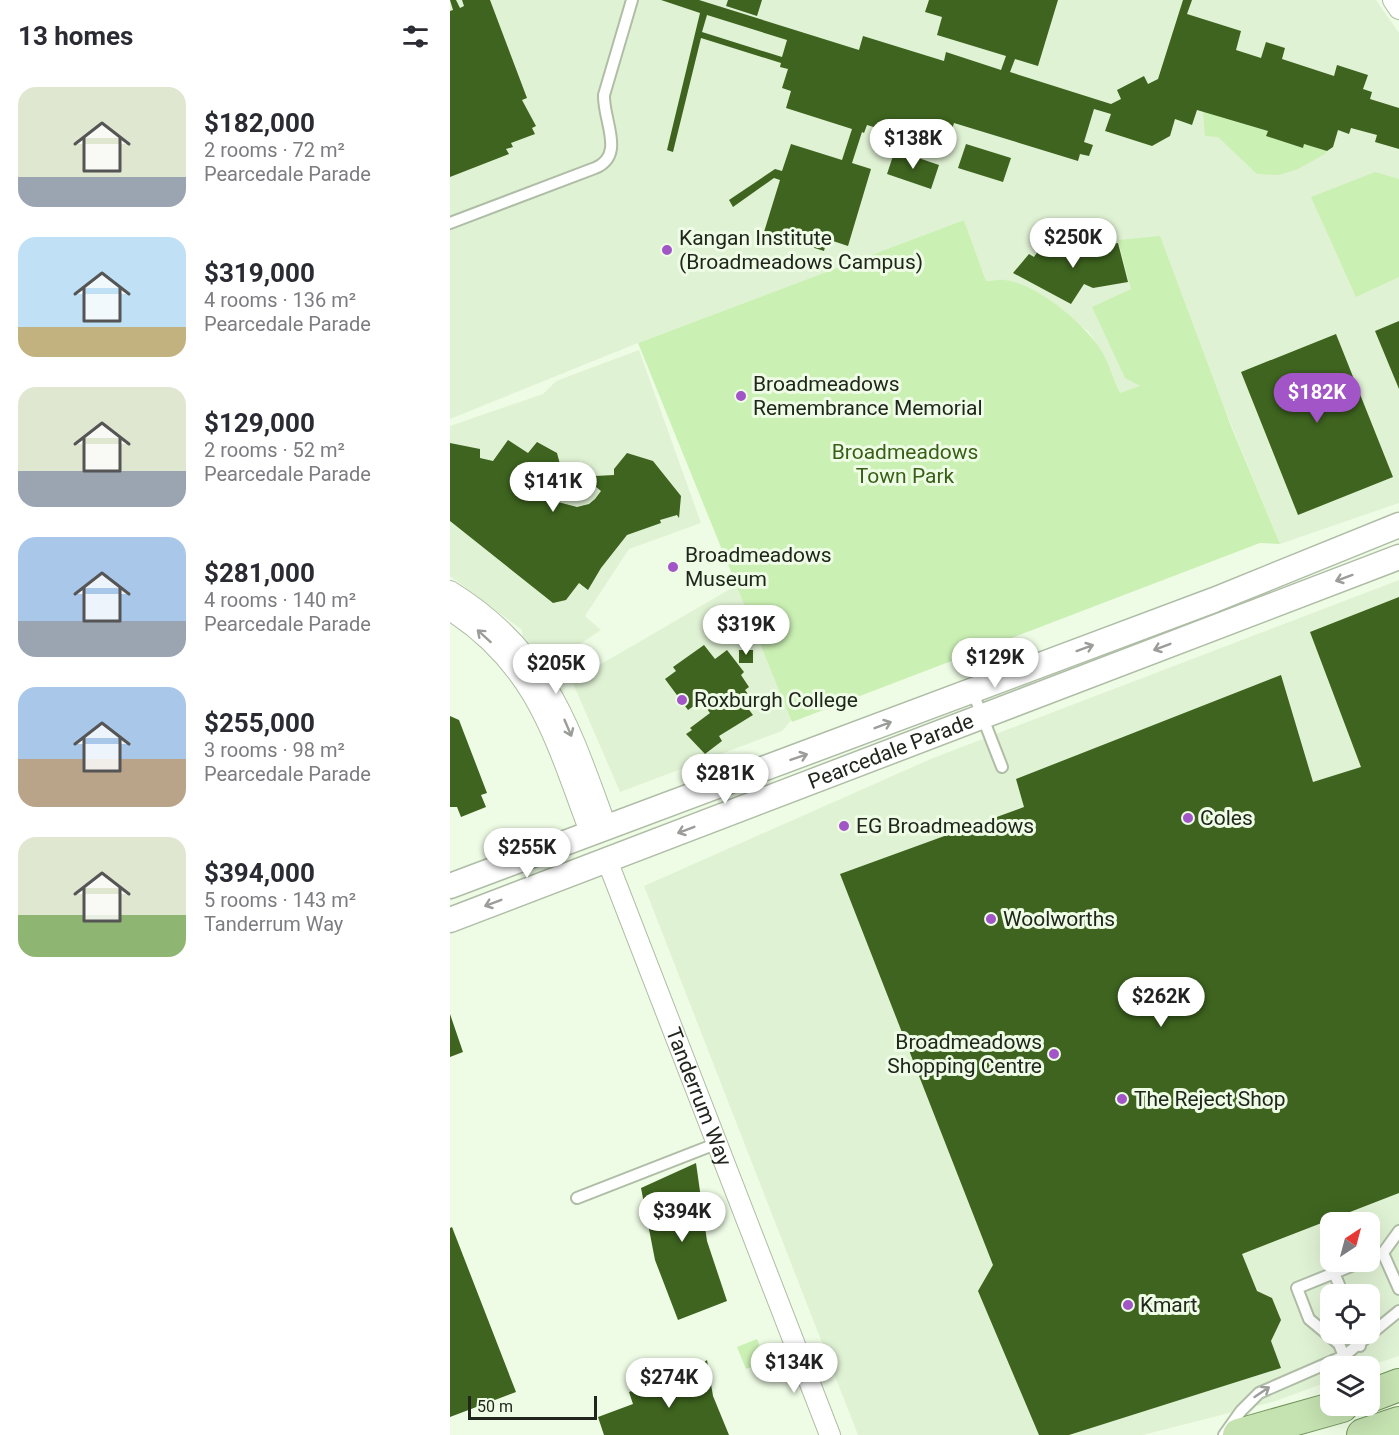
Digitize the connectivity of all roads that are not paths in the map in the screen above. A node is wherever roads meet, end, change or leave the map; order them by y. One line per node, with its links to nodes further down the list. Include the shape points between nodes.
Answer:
1 (632, 0): 4 (lane, via 603,95 612,145 608,160)
2 (1393, 0): 3 (street)
3 (1399, 9)
4 (450, 223)
5 (1399, 525): 9 (street, Pearcedale Parade, one-way to 5, via 1214,600)
6 (1399, 557): 10 (street, Pearcedale Parade, one-way to 10)
7 (450, 591): 12 (street, Tanderrum Way, one-way to 12, via 514,642 546,683 570,730)
8 (450, 610): 12 (street, Tanderrum Way, one-way to 8, via 533,692 490,641)
9 (972, 690): 10 (lane); 12 (street, Pearcedale Parade, one-way to 9)
10 (982, 716): 11 (lane); 13 (street, Pearcedale Parade, one-way to 13)
11 (1002, 767)
12 (598, 829): 13 (street, Tanderrum Way); 14 (street, Pearcedale Parade)
13 (607, 860): 15 (street, Pearcedale Parade, one-way to 15); 16 (street, Tanderrum Way)
14 (450, 886)
15 (450, 920)
16 (718, 1143): 17 (lane); 32 (street, Tanderrum Way)
17 (577, 1198)
18 (1399, 1231): 19 (lane)
19 (1383, 1253): 20 (lane); 23 (lane)
20 (1380, 1254)
21 (1334, 1273): 22 (lane); 26 (lane, via 1298,1288 1309,1318 1339,1344)
22 (1339, 1284)
23 (1399, 1289)
24 (1399, 1311): 25 (lane)
25 (1360, 1346): 26 (lane)
26 (1344, 1356)
27 (1320, 1366): 33 (lane, one-way to 27, via 1258,1393)
28 (1399, 1385): 29 (main road)
29 (1380, 1392)
30 (1320, 1412): 34 (main road)
31 (1399, 1423): 35 (main road)
32 (830, 1435)
33 (1224, 1435)
34 (1239, 1435)
35 (1363, 1435)

